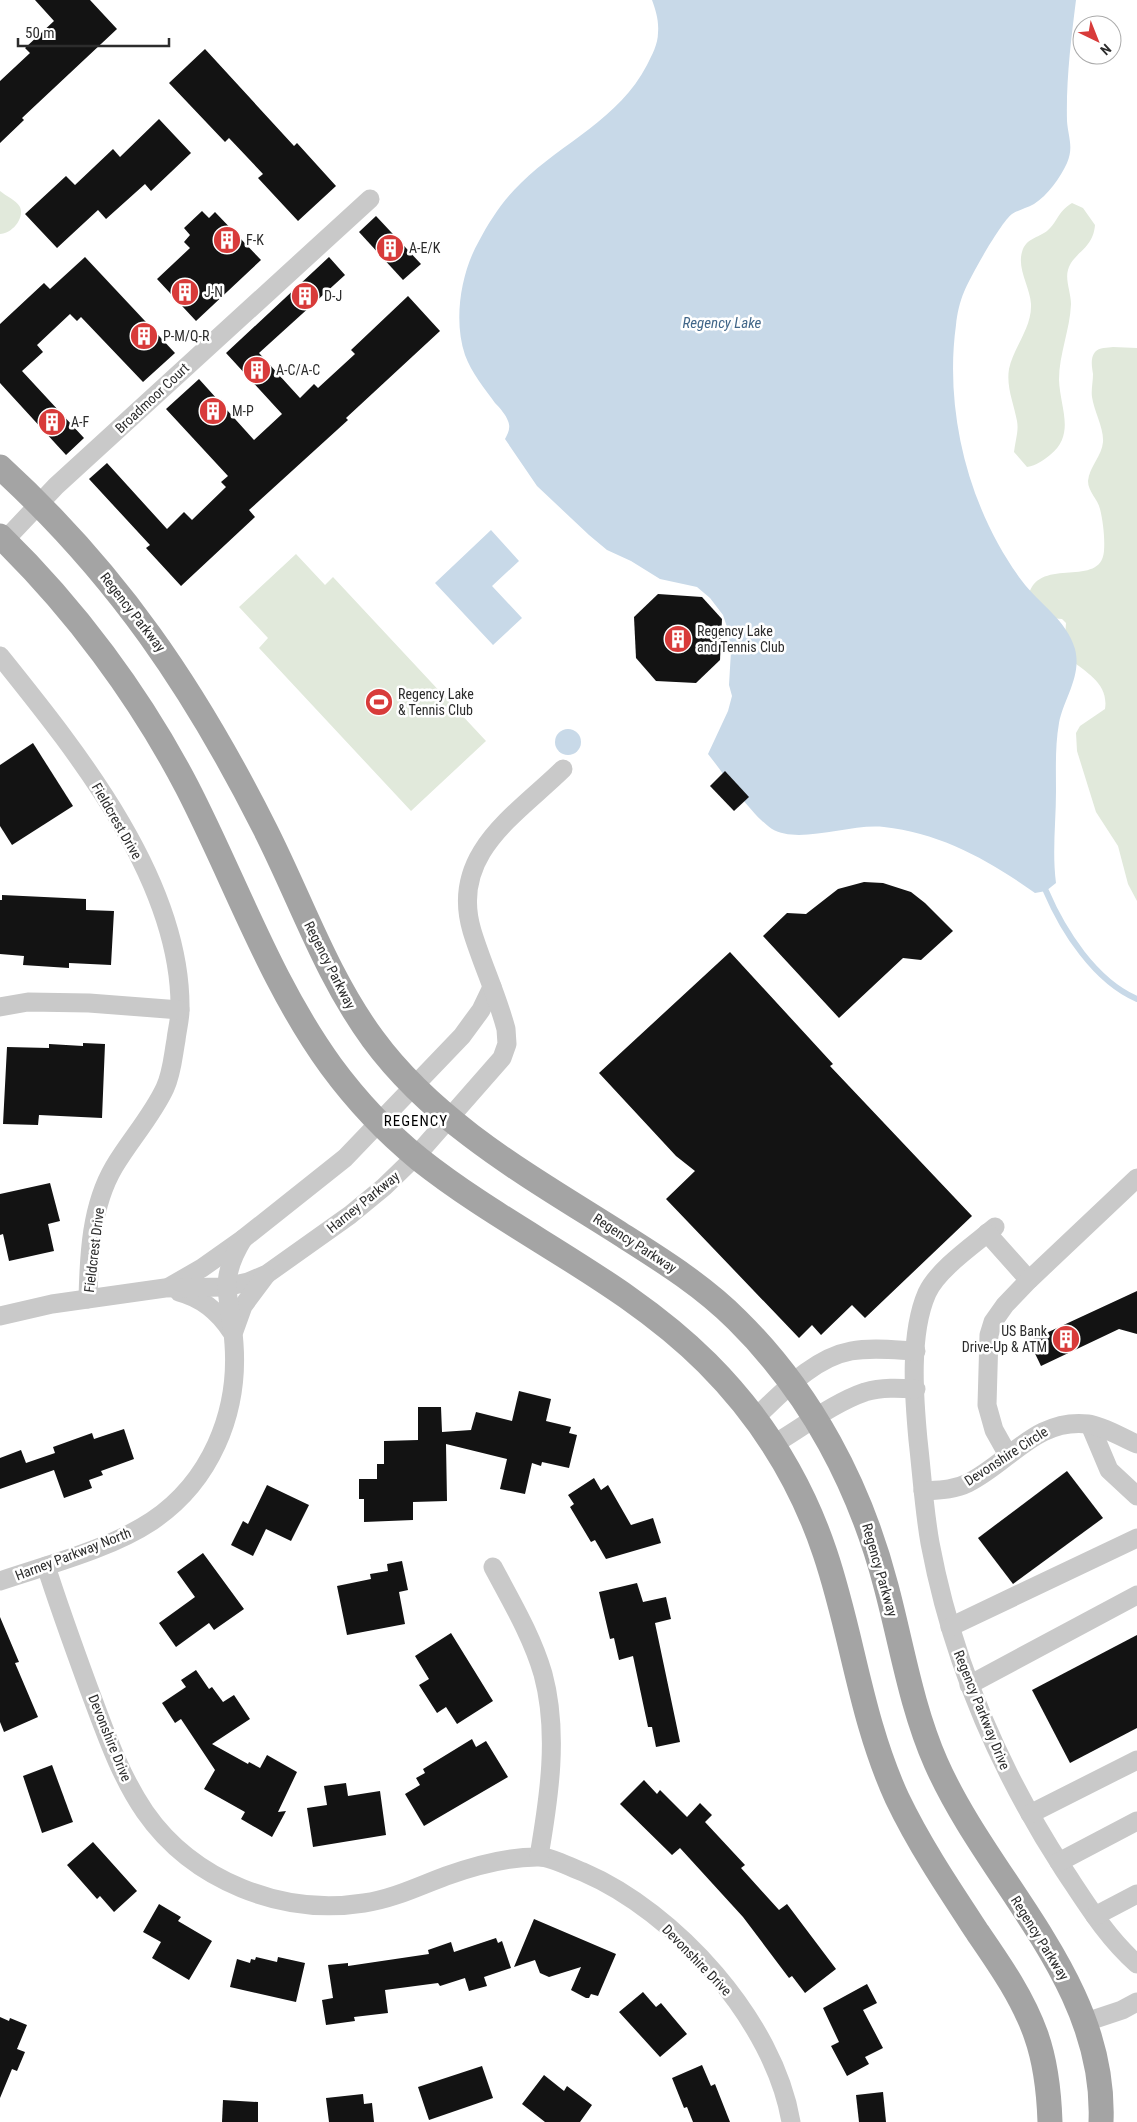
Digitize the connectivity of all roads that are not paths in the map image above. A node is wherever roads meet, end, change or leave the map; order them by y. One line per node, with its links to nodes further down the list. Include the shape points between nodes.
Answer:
1 (370, 199): 3 (street, Broadmoor Court)
2 (0, 467): 3 (main road, Regency Parkway)
3 (39, 504): 4 (street, Broadmoor Court); 10 (main road, Regency Parkway, via 111,583 180,676 244,788 343,993 375,1042)
4 (2, 538): 12 (main road, via 83,628 146,716 186,784 295,1010 332,1068)
5 (0, 656): 9 (street, Fieldcrest Drive, via 99,786 148,877 171,939)
6 (563, 769): 7 (street, Harney Parkway, via 493,836 472,869 467,892 469,917)
7 (492, 987): 10 (street, via 472,1022); 11 (street, Harney Parkway, via 506,1029 504,1052 493,1070)
8 (0, 1006): 9 (street, via 28,1002)
9 (180, 1010): 20 (street, Fieldcrest Drive, via 166,1087 114,1168 99,1203 88,1267)
10 (414, 1086): 11 (main road, Regency Parkway); 12 (street)
11 (449, 1118): 13 (street, Harney Parkway); 24 (main road, Regency Parkway, via 517,1168 696,1284 743,1326)
12 (379, 1123): 13 (main road); 15 (street, via 330,1171)
13 (416, 1156): 16 (street, Harney Parkway, via 366,1203); 26 (main road, via 468,1194 651,1314 708,1365)
14 (1137, 1178): 17 (street)
15 (242, 1239): 18 (street, via 228,1268); 19 (street, via 202,1268)
16 (267, 1274): 18 (street, Harney Parkway); 22 (street, Harney Parkway, via 243,1306)
17 (1029, 1280): 23 (street, Regency Parkway Drive, via 991,1230 946,1269 930,1288 919,1319); 31 (street, via 996,1315 989,1336 986,1390 990,1419)
18 (225, 1287): 19 (street, Harney Parkway); 22 (street, Harney Parkway North)
19 (165, 1288): 20 (street); 22 (street, via 202,1301 223,1319)
20 (88, 1299): 21 (street)
21 (0, 1316)
22 (233, 1334): 35 (street, Harney Parkway North, via 234,1368 227,1417 218,1442 196,1480 167,1510 150,1522 84,1553)
23 (916, 1351): 24 (street, via 849,1351 825,1361); 25 (street, Regency Parkway Drive)
24 (792, 1385): 26 (street); 27 (main road, Regency Parkway)
25 (916, 1389): 27 (street, via 866,1392); 32 (street, Regency Parkway Drive)
26 (754, 1418): 29 (main road)
27 (816, 1419): 29 (street); 50 (main road, Regency Parkway, via 846,1472 869,1528 915,1709 947,1786 973,1834 1057,1964)
28 (1090, 1424): 30 (street); 31 (street, Devonshire Circle, via 1052,1426); 33 (street, via 1109,1470)
29 (774, 1444): 52 (main road, via 808,1508 826,1556 868,1722 897,1796 932,1862 1014,1988 1036,2033 1046,2068)
30 (1137, 1444)
31 (1008, 1455): 32 (street, Devonshire Circle, via 963,1485 947,1490)
32 (923, 1491): 39 (street, Regency Parkway Drive, via 932,1553)
33 (1137, 1496)
34 (1137, 1538): 39 (street)
35 (46, 1566): 37 (street, Harney Parkway North); 44 (street, Devonshire Drive, via 111,1748 131,1790 166,1837 187,1857 214,1875 275,1900 307,1906 336,1906 389,1898 477,1867)
36 (493, 1567): 44 (street, via 534,1649 549,1706 551,1755)
37 (0, 1581)
38 (1137, 1595): 40 (street)
39 (950, 1627): 40 (street, Regency Parkway Drive)
40 (969, 1686): 42 (street, Regency Parkway Drive)
41 (1137, 1760): 42 (street)
42 (1030, 1814): 45 (street, Regency Parkway Drive)
43 (1137, 1821): 45 (street)
44 (539, 1856): 51 (street, Devonshire Drive, via 608,1884 647,1910 680,1938 724,1984 750,2020 779,2076)
45 (1059, 1862): 47 (street, Regency Parkway Drive)
46 (1137, 1894): 47 (street)
47 (1095, 1916): 48 (street, Regency Parkway Drive)
48 (1137, 1964)
49 (1137, 2002): 50 (street)
50 (1086, 2022): 53 (main road, Regency Parkway, via 1097,2074)
51 (791, 2122)
52 (1050, 2122)
53 (1101, 2122)

